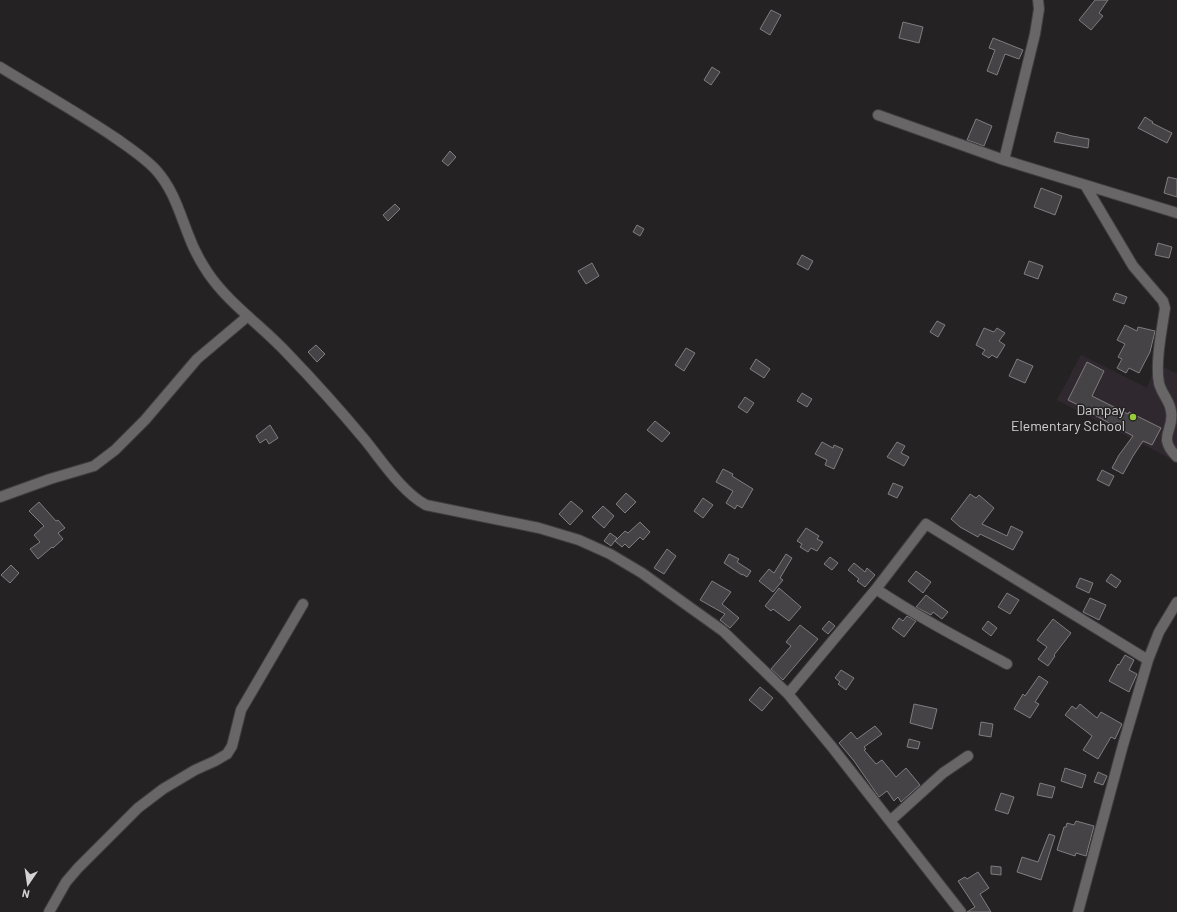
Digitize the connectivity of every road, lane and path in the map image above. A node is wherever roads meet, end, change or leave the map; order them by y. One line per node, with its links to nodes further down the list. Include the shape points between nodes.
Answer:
1 (1038, 0): 4 (street, via 1035,34)
2 (0, 67): 7 (street, via 95,124 146,160 157,171 170,189 202,264)
3 (878, 115): 4 (street)
4 (1004, 160): 5 (street)
5 (1085, 185): 6 (street); 8 (street, via 1133,266 1163,301 1165,308 1157,372 1159,385 1171,410 1167,444)
6 (1177, 213)
7 (248, 316): 9 (street, via 197,359 145,420 115,450 94,466); 15 (street, via 288,354 364,438 408,492 418,500 426,505 540,528 579,540 610,554 642,573 723,631)
8 (1177, 457)
9 (0, 497)
10 (876, 589): 13 (street, via 926,524); 14 (street, via 928,622); 15 (street)
11 (1177, 602): 13 (street, via 1159,632)
12 (303, 604): 18 (street, via 241,710 232,746 227,754 163,789 138,808 70,878)
13 (1148, 660): 20 (street)
14 (1006, 664)
15 (788, 694): 17 (street)
16 (968, 756): 17 (street, via 943,773)
17 (890, 821): 19 (street)
18 (49, 912)
19 (961, 912)
20 (1078, 912)

